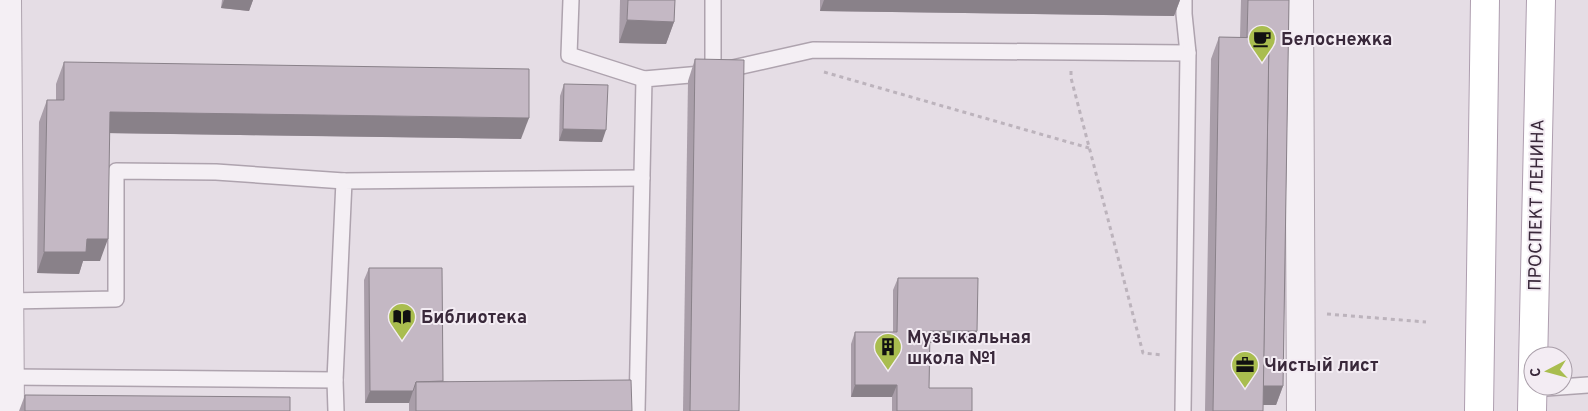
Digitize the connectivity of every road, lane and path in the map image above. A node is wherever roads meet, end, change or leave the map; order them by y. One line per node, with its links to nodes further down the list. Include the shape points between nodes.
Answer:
1 (7, 0): 16 (street)
2 (571, 0): 12 (lane, via 569,55)
3 (713, 0): 11 (lane)
4 (1184, 0): 10 (lane)
5 (1299, 0): 28 (street)
6 (1485, 0): 29 (main road)
7 (1541, 0): 23 (main road, ПРОСПЕКТ ЛЕНИНА)
8 (813, 50): 9 (lane); 11 (lane); 13 (path, via 822,71)
9 (1070, 52): 10 (lane); 13 (path, via 1071,78)
10 (1188, 53): 19 (lane)
11 (713, 73): 12 (lane)
12 (644, 79): 14 (lane)
13 (1090, 149): 19 (path, via 1143,353)
14 (642, 178): 15 (lane); 26 (lane)
15 (344, 181): 16 (lane, via 216,172 116,172 116,298); 21 (lane)
16 (9, 301): 20 (street)
17 (1325, 314): 18 (path)
18 (1426, 322)
19 (1184, 357): 27 (lane)
20 (10, 376): 21 (lane); 24 (street)
21 (335, 380): 25 (lane)
22 (1588, 385): 23 (lane)
23 (1532, 400)
24 (10, 411)
25 (336, 411)
26 (637, 411)
27 (1183, 411)
28 (1301, 411)
29 (1479, 411)

